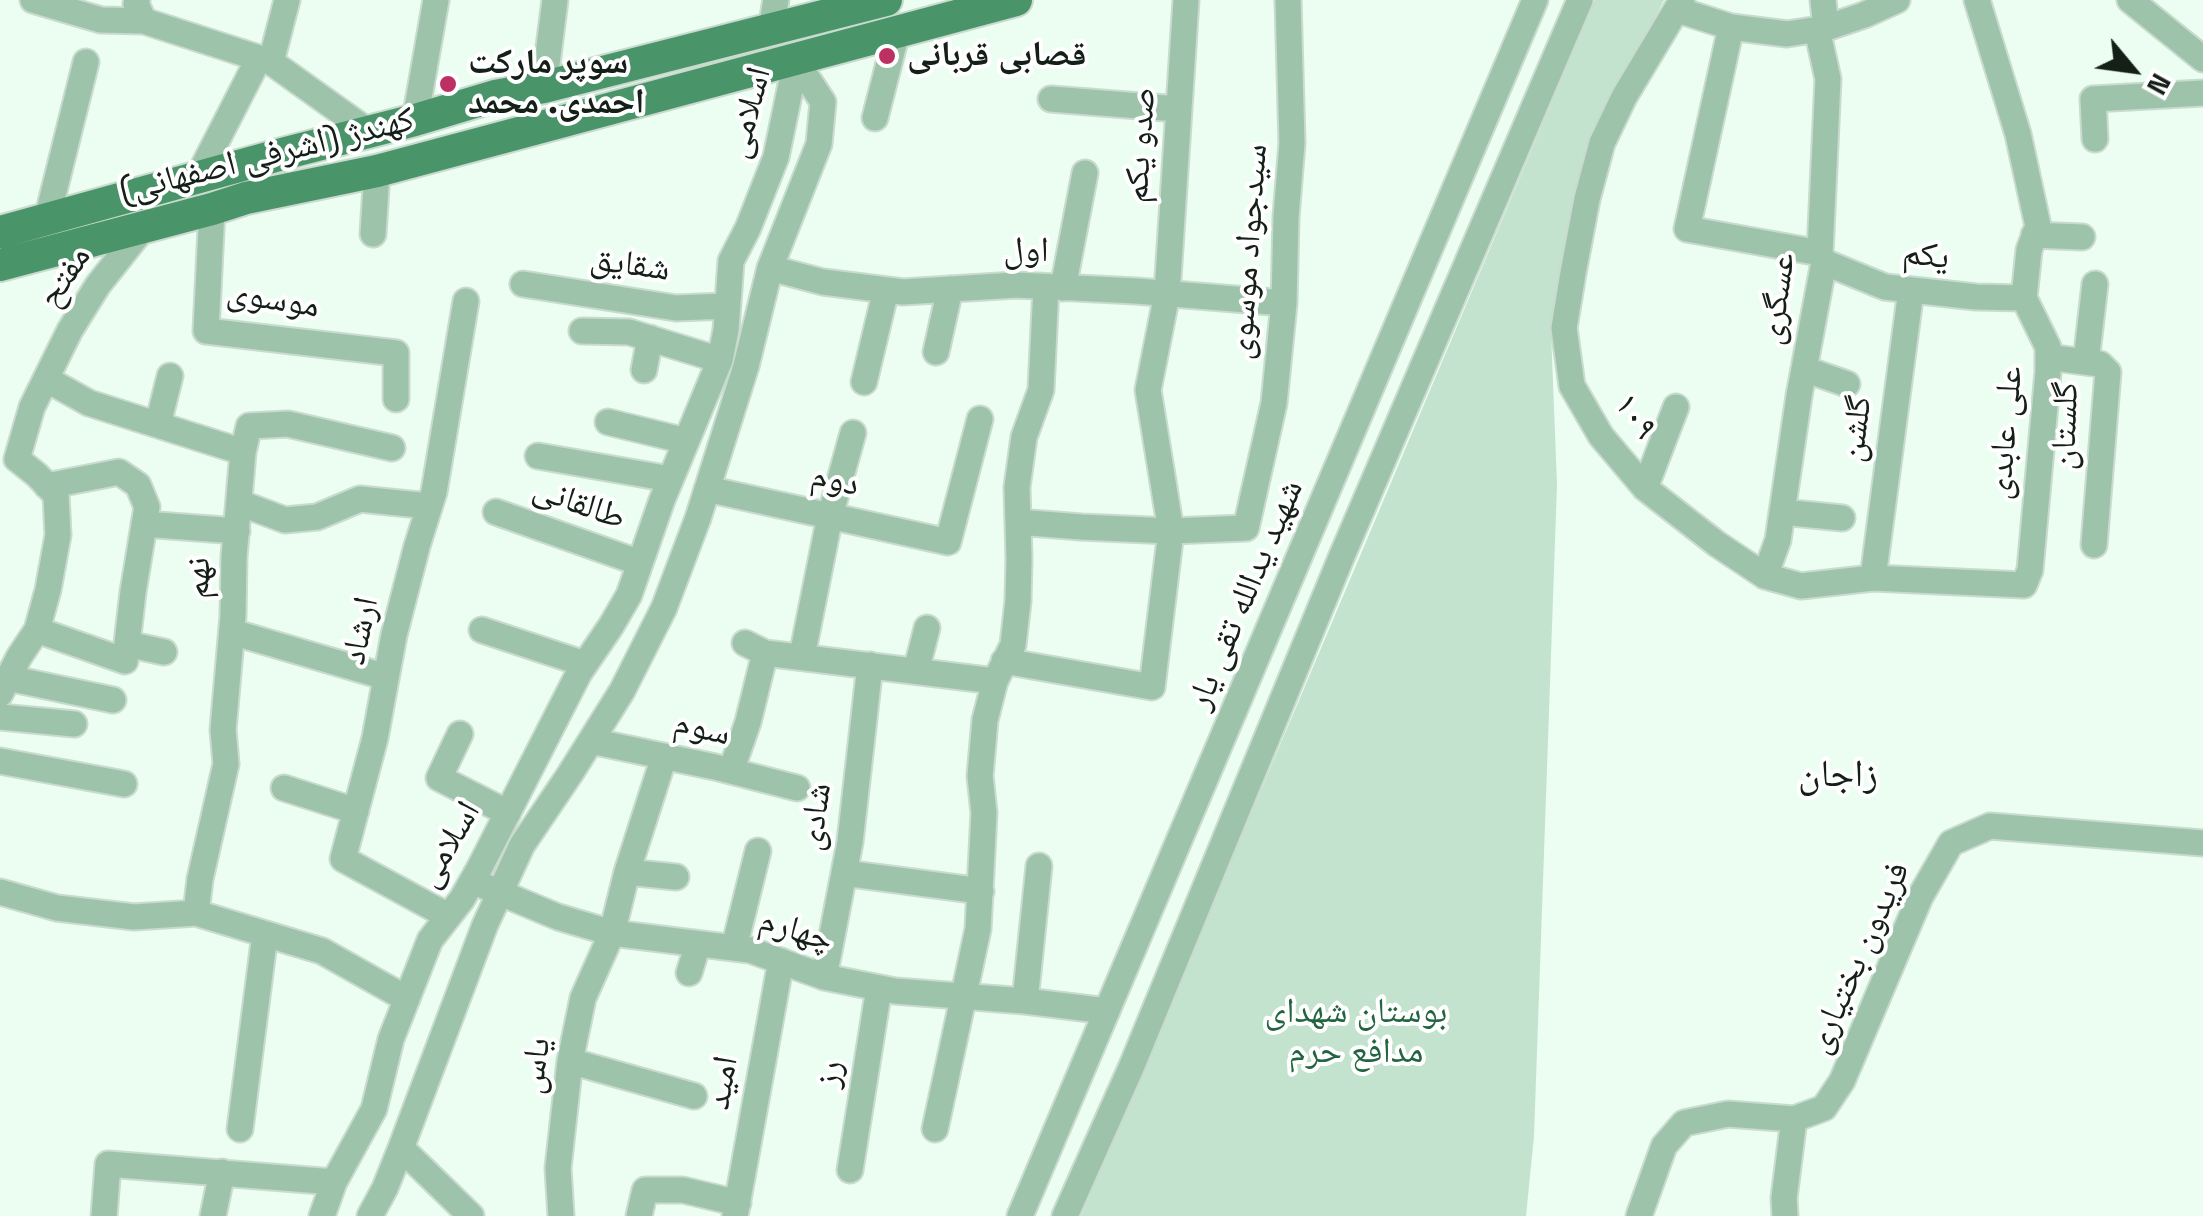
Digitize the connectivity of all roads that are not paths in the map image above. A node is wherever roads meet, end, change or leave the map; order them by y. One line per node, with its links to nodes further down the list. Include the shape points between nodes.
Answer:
1 (33, 0): 16 (street, via 100,20)
2 (287, 0): 22 (street)
3 (436, 0): 31 (street)
4 (555, 0): 25 (street)
5 (1016, 0): 20 (main road, کهندژ (اشرفی اصفهانی))
6 (1186, 0): 29 (street, صدو یکم)
7 (1288, 0): 58 (street, سیدجواد موسوی, via 1292,142)
8 (1535, 0): 151 (street, شهید یدالله تقی یار)
9 (1580, 0): 170 (street, شهید یدالله تقی یار)
10 (1822, 0): 19 (street, عسگری)
11 (1897, 0): 19 (street)
12 (1977, 0): 44 (street, via 2018,134 2038,226)
13 (2130, 0): 21 (street)
14 (867, 2): 17 (main road, کهندژ (اشرفی اصفهانی))
15 (1680, 5): 18 (street); 85 (street, ۱۰۹, via 1602,143 1564,328 1572,386 1601,436)
16 (141, 10): 22 (street)
17 (774, 15): 25 (main road, کهندژ (اشرفی اصفهانی))
18 (1731, 26): 19 (street, via 1787,34); 46 (street, یکم, via 1687,228)
19 (1821, 28): 46 (street, عسگری, via 1828,79)
20 (897, 32): 23 (main road, کهندژ (اشرفی اصفهانی)); 30 (street)
21 (2203, 58)
22 (265, 60): 32 (street); 37 (street)
23 (796, 60): 34 (main road, کهندژ (اشرفی اصفهانی)); 48 (street, اسلامی, via 823,102 819,144); 59 (street, اسلامی, via 776,157 731,261)
24 (86, 62): 40 (street)
25 (544, 87): 27 (main road, کهندژ (اشرفی اصفهانی))
26 (2203, 93): 33 (street, via 2093,99)
27 (496, 96): 31 (main road, کهندژ (اشرفی اصفهانی)); 34 (main road, via 405,137 406,151)
28 (1051, 99): 29 (street)
29 (1178, 110): 55 (street, صدو یکم)
30 (875, 118)
31 (414, 120): 32 (main road, کهندژ (اشرفی اصفهانی))
32 (373, 130): 37 (main road, کهندژ (اشرفی اصفهانی)); 38 (main road, via 380,139 372,145 289,170)
33 (2095, 139)
34 (435, 156): 35 (main road, کهندژ (اشرفی اصفهانی))
35 (378, 171): 38 (main road, کهندژ (اشرفی اصفهانی)); 43 (street)
36 (1085, 173): 51 (street)
37 (198, 177): 40 (main road, کهندژ (اشرفی اصفهانی))
38 (246, 198): 39 (main road, کهندژ (اشرفی اصفهانی))
39 (212, 209): 41 (main road, کهندژ (اشرفی اصفهانی)); 72 (street, موسوی, via 206,331 396,353)
40 (47, 219): 42 (main road, کهندژ (اشرفی اصفهانی))
41 (144, 227): 47 (main road, کهندژ (اشرفی اصفهانی)); 69 (street, مفتح, via 98,285)
42 (0, 232)
43 (373, 234)
44 (2034, 235): 45 (street); 56 (street)
45 (2082, 238)
46 (1822, 258): 54 (street, یکم, via 1885,287); 66 (street, عسگری)
47 (0, 265)
48 (770, 268): 53 (street, اول); 86 (street, اسلامی)
49 (524, 284): 59 (street, شقایق, via 676,308)
50 (2095, 284): 65 (street)
51 (1054, 287): 52 (street, اول); 55 (street, اول); 93 (street, via 1041,390 1024,437)
52 (950, 289): 53 (street, اول); 62 (street)
53 (886, 290): 70 (street)
54 (1911, 290): 56 (street, یکم); 100 (street, گلشن)
55 (1166, 294): 58 (street, اول); 96 (street, صدو یکم, via 1148,390)
56 (2024, 298): 63 (street, علی عابدی)
57 (466, 301): 88 (street, ارشاد)
58 (1284, 303): 96 (street, سیدجواد موسوی, via 1274,403 1246,528)
59 (727, 306): 64 (street, اسلامی)
60 (582, 331): 61 (street)
61 (650, 338): 64 (street); 67 (street)
62 (936, 352)
63 (2048, 357): 65 (street, گلستان); 101 (street, علی عابدی)
64 (720, 360): 78 (street, اسلامی)
65 (2086, 362): 97 (street, گلستان, via 2108,372)
66 (1804, 368): 71 (street); 90 (street, عسگری)
67 (644, 370)
68 (170, 376): 76 (street)
69 (46, 379): 76 (street, via 88,403); 82 (street, مفتح)
70 (864, 382)
71 (1847, 384)
72 (396, 399)
73 (1676, 407): 85 (street)
74 (980, 419): 91 (street, دوم, via 948,542)
75 (608, 422): 78 (street)
76 (158, 424): 80 (street)
77 (853, 433): 91 (street)
78 (686, 441): 83 (street, اسلامی)
79 (392, 448): 80 (street, via 288,424 249,426)
80 (243, 452): 87 (street, نهم)
81 (538, 456): 83 (street)
82 (9, 458): 84 (street, مفتح)
83 (670, 479): 98 (street, اسلامی)
84 (48, 486): 94 (street, via 118,472 138,485 147,507); 103 (street, via 56,496 58,535)
85 (1645, 488): 99 (street, ۱۰۹)
86 (707, 489): 91 (street, دوم); 119 (street, اسلامی, via 664,608)
87 (240, 503): 88 (street, via 285,520 360,499); 95 (street, نهم)
88 (429, 506): 114 (street, ارشاد)
89 (496, 512): 98 (street, طالقانی)
90 (1782, 512): 92 (street); 99 (street, عسگری)
91 (830, 516): 108 (street)
92 (1842, 518)
93 (1018, 522): 96 (street); 113 (street, via 1018,601)
94 (144, 524): 95 (street); 106 (street)
95 (237, 531): 105 (street, نهم)
96 (1171, 531): 113 (street, صدو یکم, via 1152,687)
97 (2094, 545)
98 (640, 563): 109 (street, اسلامی, via 629,595)
99 (1765, 576): 100 (street, ۱۰۹, via 1800,586)
100 (1873, 578): 101 (street, ۱۰۹)
101 (2024, 585)
102 (927, 628): 112 (street)
103 (37, 630): 106 (street, via 125,661); 111 (street)
104 (482, 630): 109 (street)
105 (232, 632): 114 (street); 138 (street, نهم, via 222,730 226,764)
106 (127, 644): 107 (street)
107 (164, 652)
108 (802, 656): 110 (street); 122 (street, via 754,648 748,722)
109 (584, 664): 127 (street, اسلامی)
110 (870, 665): 112 (street); 132 (street, شادی)
111 (7, 670): 115 (street)
112 (916, 671): 113 (street)
113 (1000, 672): 135 (street, via 985,720)
114 (386, 677): 126 (street, ارشاد)
115 (113, 700)
116 (0, 717): 117 (street)
117 (74, 724)
118 (460, 734): 127 (street, via 439,778)
119 (590, 741): 120 (street, سوم); 137 (street, اسلامی, via 522,844)
120 (664, 757): 122 (street, سوم); 131 (street, یاس)
121 (0, 761): 123 (street)
122 (731, 771): 125 (street, سوم)
123 (124, 784)
124 (284, 788): 126 (street)
125 (797, 788)
126 (356, 811): 139 (street, ارشاد, via 344,859)
127 (508, 813): 134 (street, اسلامی)
128 (2203, 843): 154 (street, فریدون بختیاری, via 1990,826 1951,844 1920,898 1842,1081 1824,1108)
129 (758, 851): 143 (street)
130 (1039, 866): 150 (street)
131 (627, 872): 133 (street); 140 (street, یاس)
132 (844, 873): 135 (street); 146 (street, شادی)
133 (676, 877)
134 (472, 882): 137 (street, چهارم); 139 (street, اسلامی)
135 (980, 891): 148 (street)
136 (0, 892): 138 (street, via 134,918)
137 (500, 892): 140 (street, چهارم); 157 (street, اسلامی)
138 (196, 913): 141 (street)
139 (448, 916): 149 (street, اسلامی, via 430,940)
140 (612, 932): 142 (street, چهارم); 152 (street, یاس, via 583,998)
141 (265, 934): 149 (street, via 322,952); 156 (street)
142 (698, 944): 143 (street, چهارم); 145 (street)
143 (734, 948): 144 (street, چهارم)
144 (781, 962): 146 (street, چهارم); 161 (street, امید)
145 (689, 972)
146 (824, 978): 147 (street, چهارم)
147 (879, 988): 148 (street, چهارم); 158 (street, رز)
148 (964, 998): 150 (street, چهارم); 155 (street)
149 (407, 1000): 160 (street, اسلامی, via 374,1108)
150 (1025, 1001): 151 (street, چهارم)
151 (1107, 1011): 169 (street, شهید یدالله تقی یار)
152 (570, 1062): 153 (street); 167 (street, یاس, via 558,1168)
153 (694, 1096)
154 (1794, 1119): 171 (street, via 1728,1114 1684,1123 1664,1146); 172 (street)
155 (935, 1129)
156 (240, 1130)
157 (401, 1148): 165 (street, اسلامی); 166 (street)
158 (850, 1170)
159 (222, 1172): 160 (street); 162 (street, via 108,1164); 163 (street)
160 (334, 1182): 164 (street, اسلامی)
161 (736, 1210): 168 (street, via 683,1190 646,1190)
162 (104, 1216)
163 (213, 1216)
164 (322, 1216)
165 (370, 1216)
166 (471, 1216)
167 (561, 1216)
168 (638, 1216)
169 (1020, 1216)
170 (1066, 1216)
171 (1639, 1216)
172 (1785, 1216)

